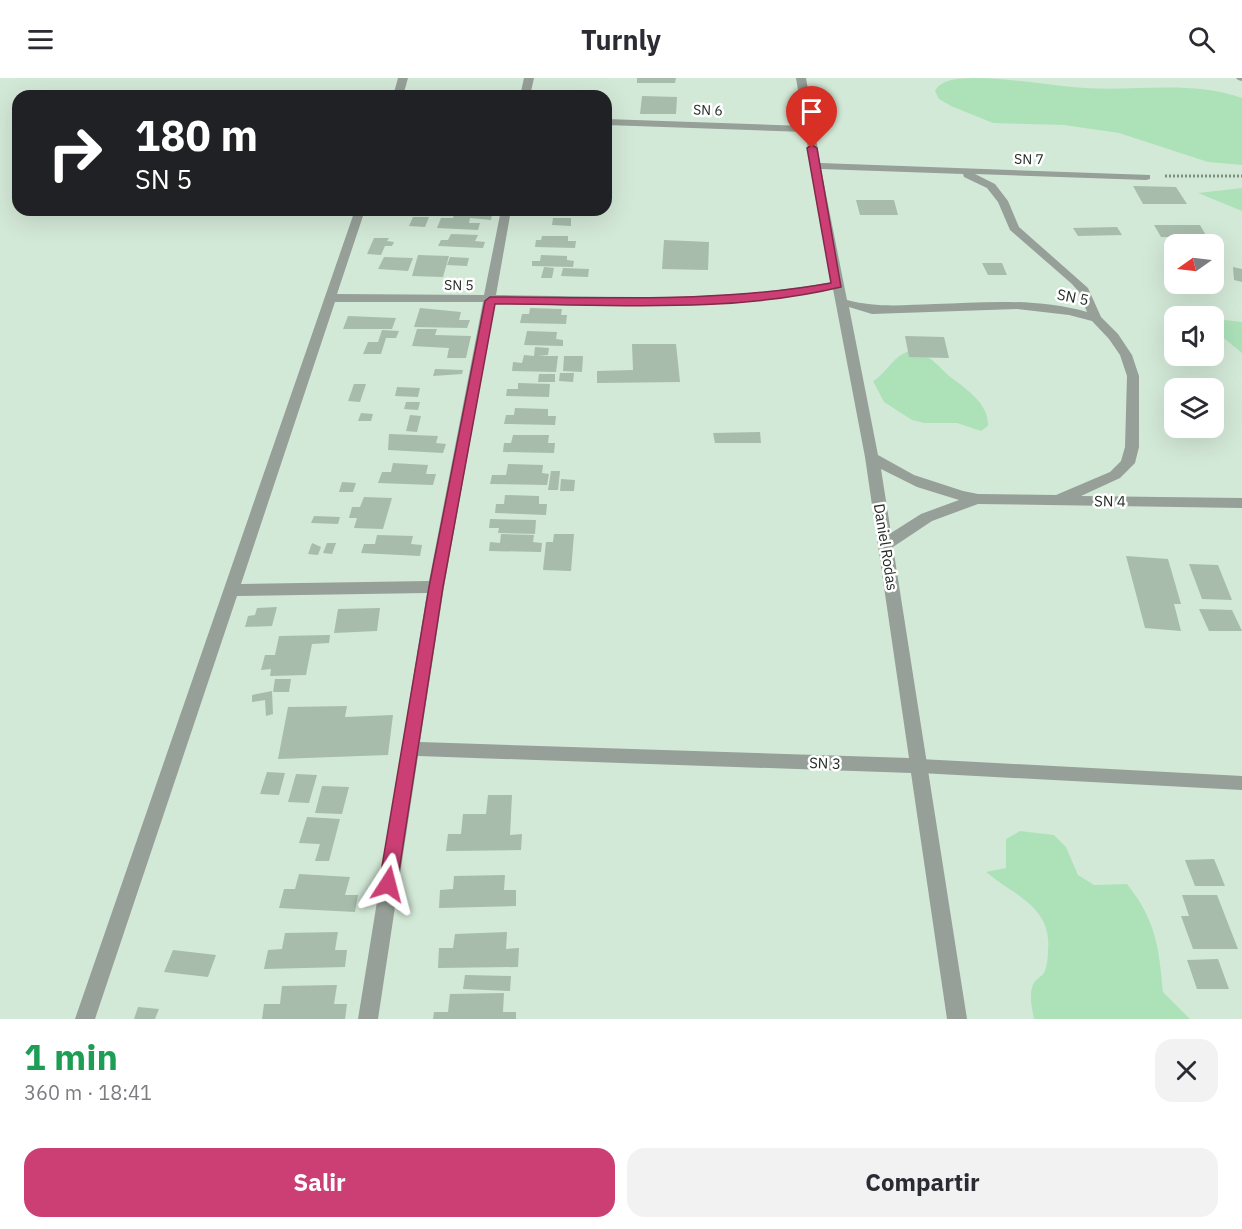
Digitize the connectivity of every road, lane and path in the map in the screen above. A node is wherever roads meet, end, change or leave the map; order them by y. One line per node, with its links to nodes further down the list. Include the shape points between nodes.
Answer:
1 (801, 78): 3 (street, Daniel Rodas)
2 (612, 122): 3 (street, SN 6)
3 (809, 129): 4 (street, Daniel Rodas)
4 (815, 166): 5 (street, SN 7); 10 (street, Daniel Rodas)
5 (959, 172): 7 (street, SN 7); 14 (street, via 991,186 1003,201 1014,228 1076,282)
6 (1242, 176): 7 (path)
7 (1146, 177)
8 (358, 216): 11 (street)
9 (505, 216): 12 (street)
10 (837, 285): 12 (street, SN 5, via 789,294 705,300); 13 (street, Daniel Rodas)
11 (330, 298): 12 (street, SN 5); 21 (street)
12 (490, 301): 20 (street)
13 (843, 302): 14 (street, SN 5, via 872,310 1017,304); 15 (street, Daniel Rodas)
14 (1096, 318): 17 (street, SN 5, via 1126,355 1133,376 1132,447 1128,463 1115,476)
15 (872, 457): 16 (street, SN 4, via 916,483); 19 (street, Daniel Rodas)
16 (978, 499): 17 (street, SN 4); 19 (street, SN 4, via 905,527)
17 (1056, 501): 18 (street, SN 4)
18 (1242, 503)
19 (886, 545): 23 (street, Daniel Rodas)
20 (436, 587): 21 (street); 22 (street)
21 (229, 590): 25 (street)
22 (409, 748): 23 (street, SN 3); 26 (street)
23 (920, 766): 24 (lane, SN 3); 27 (street, Daniel Rodas)
24 (1242, 783)
25 (85, 1019)
26 (368, 1019)
27 (957, 1019)

